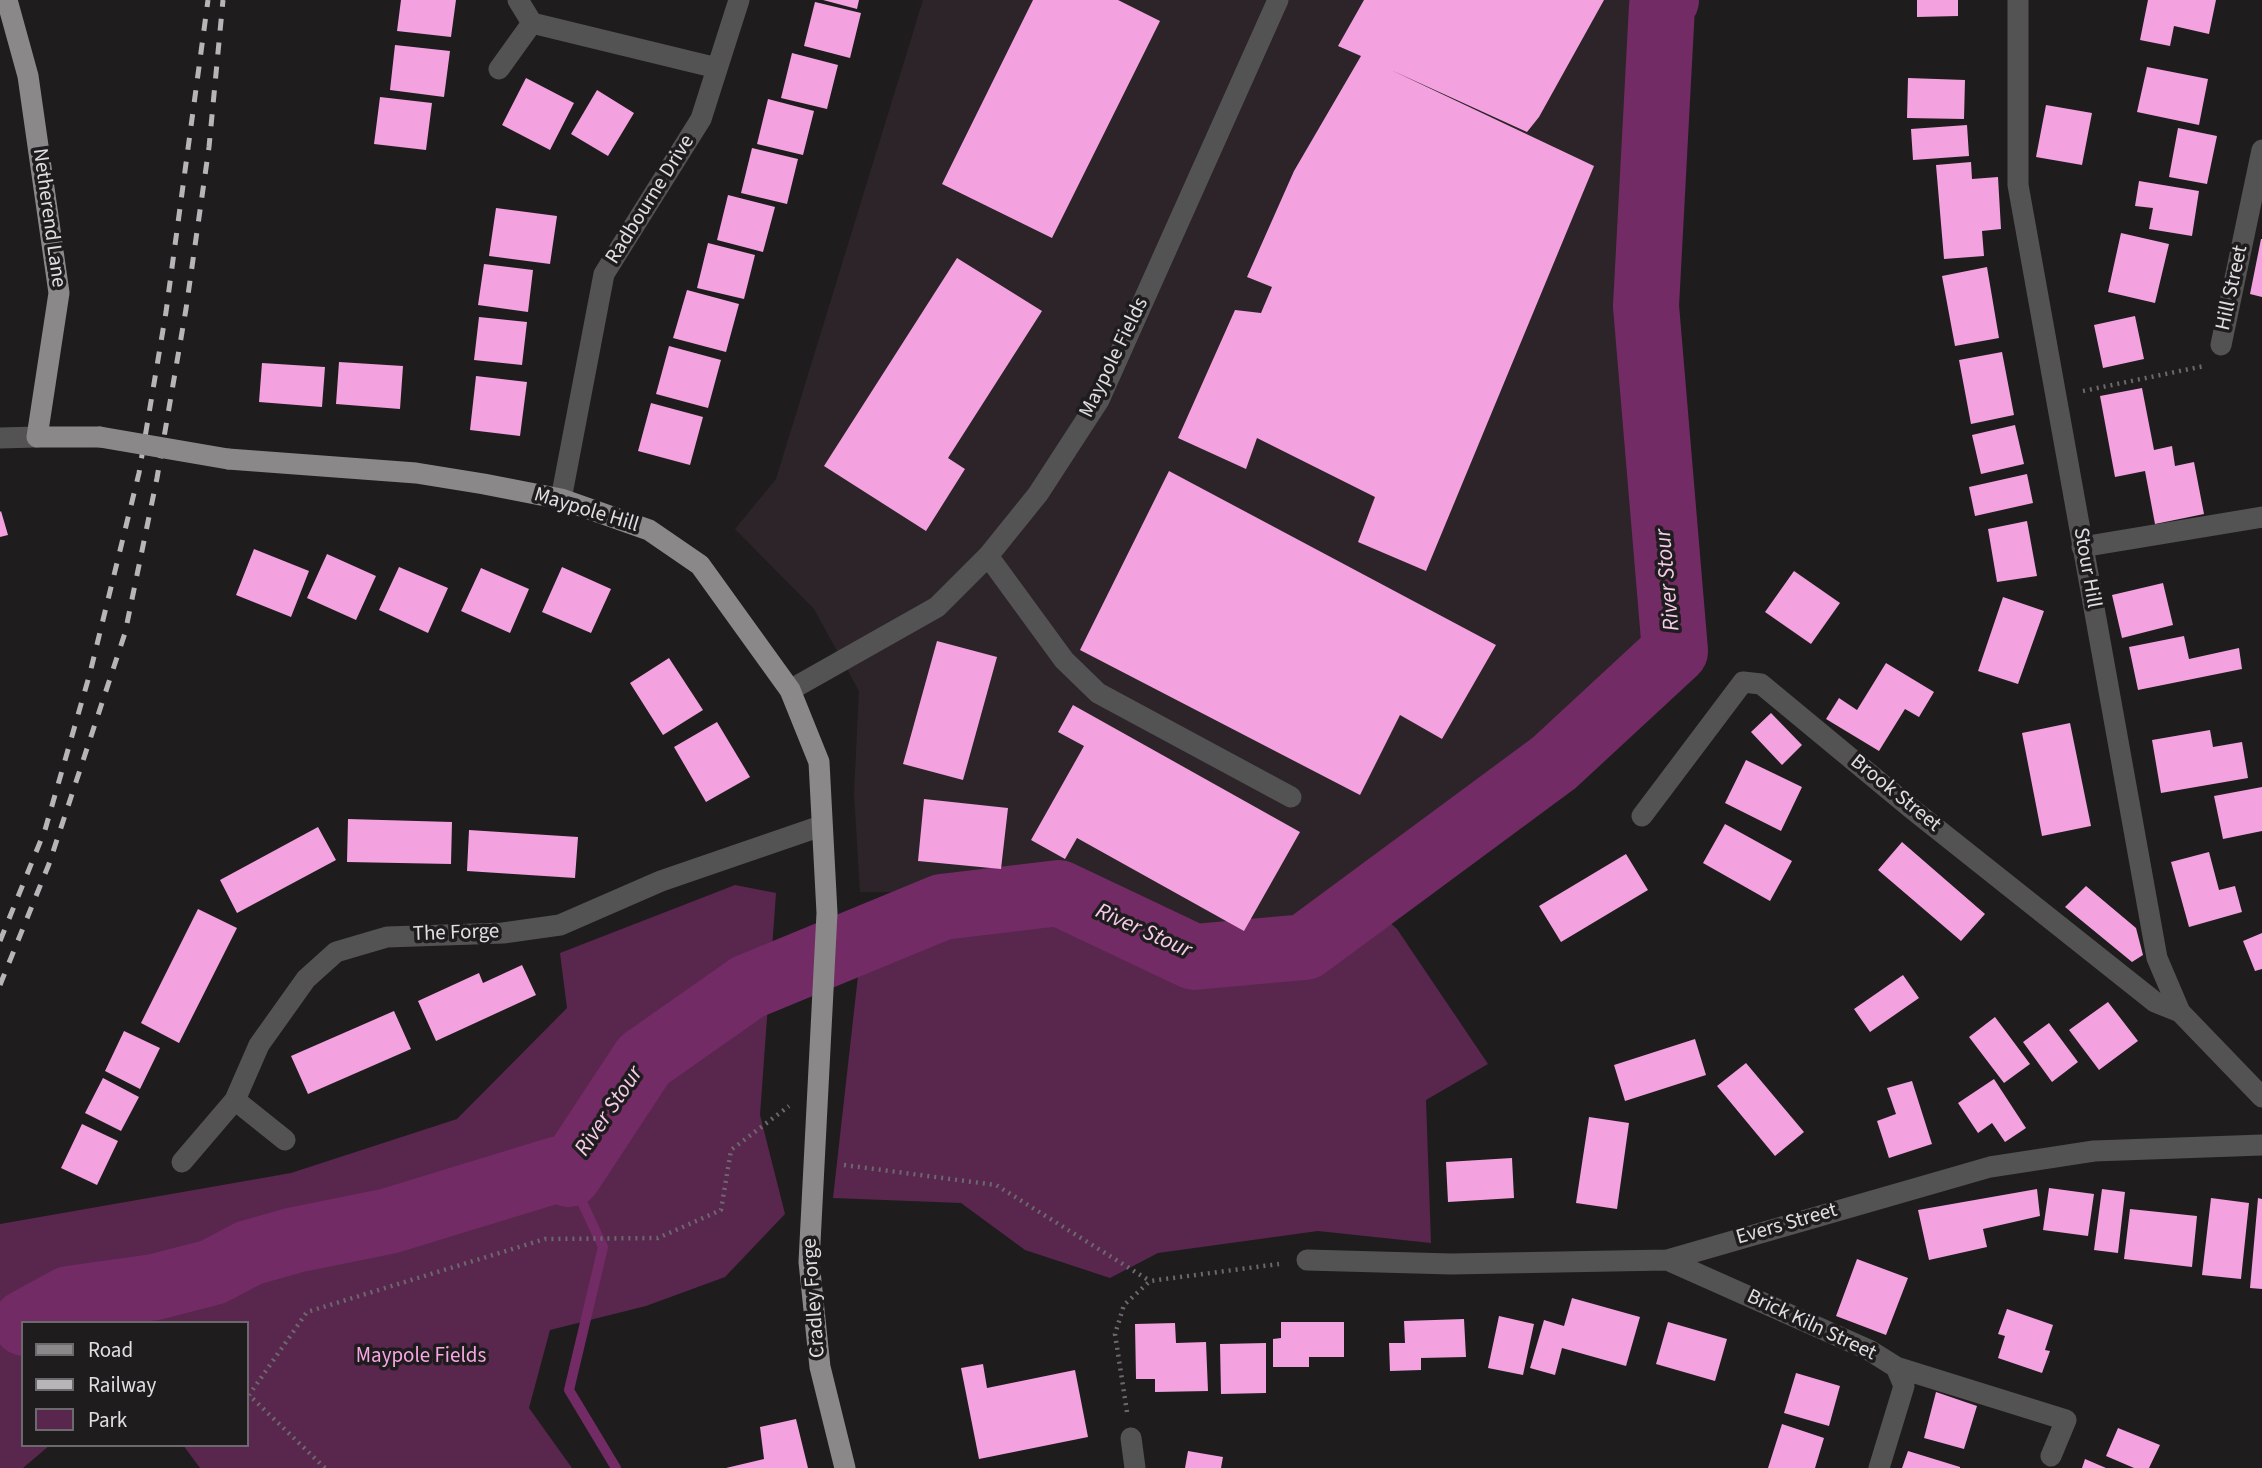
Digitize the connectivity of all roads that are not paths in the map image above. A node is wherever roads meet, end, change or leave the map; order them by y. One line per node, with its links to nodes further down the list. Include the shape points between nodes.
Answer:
1 (7, 0): 11 (main road, Netherend Lane, via 28,76 60,293)
2 (518, 0): 6 (street)
3 (739, 0): 7 (street, Radbourne Drive)
4 (1278, 0): 16 (street, Maypole Fields, via 1099,400 1038,494)
5 (2018, 0): 15 (street, Stour Hill, via 2018,185)
6 (532, 23): 7 (street); 8 (street)
7 (717, 68): 13 (street, Radbourne Drive, via 701,119 604,274)
8 (499, 69)
9 (2262, 150): 10 (street, Hill Street)
10 (2221, 345)
11 (37, 437): 12 (street); 13 (main road, Maypole Hill, bridge, via 100,437 228,459 416,473)
12 (0, 438)
13 (561, 499): 17 (main road, Maypole Hill, via 649,530 699,565)
14 (2262, 517): 15 (street)
15 (2082, 547): 21 (street, Stour Hill, via 2157,958)
16 (988, 556): 17 (street, Maypole Fields, via 937,607); 18 (street, via 1064,660 1098,693)
17 (790, 690): 20 (main road, Maypole Hill, via 820,762)
18 (1291, 797)
19 (1642, 816): 21 (street, Brook Street, via 1743,682 1761,684 2155,1002)
20 (821, 826): 22 (main road, Maypole Hill, via 827,913); 24 (street, The Forge, via 661,881 560,925 503,933 387,937 336,952 306,979 259,1045)
21 (2180, 1012): 23 (street, Stour Hill)
22 (817, 1084): 33 (main road, Cradley Forge, via 808,1262 820,1367)
23 (2262, 1097)
24 (235, 1100): 25 (street); 27 (street, The Forge)
25 (285, 1140)
26 (2262, 1145): 29 (street, Evers Street, via 2094,1151 1990,1167)
27 (182, 1162)
28 (1307, 1260): 29 (street, Evers Street, via 1451,1264)
29 (1667, 1260): 30 (street, Brick Kiln Street, via 1869,1350)
30 (1896, 1367): 32 (street, via 2066,1420); 35 (street, Brick Kiln Street, via 1904,1386)
31 (1131, 1438): 34 (street)
32 (2051, 1457)
33 (845, 1468)
34 (1135, 1468)
35 (1879, 1468)

